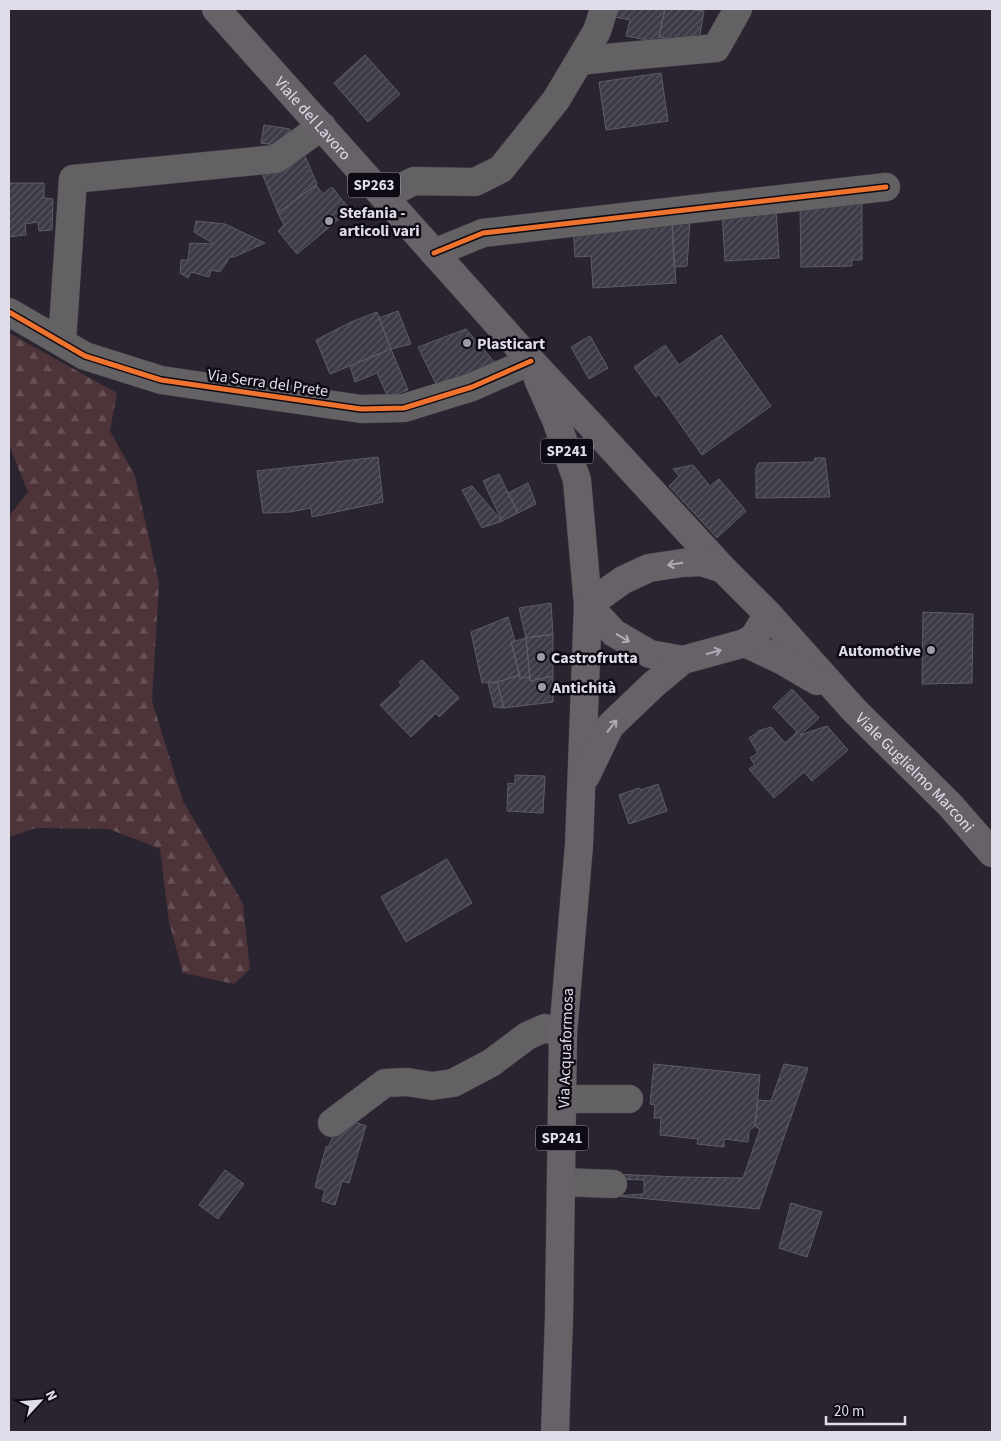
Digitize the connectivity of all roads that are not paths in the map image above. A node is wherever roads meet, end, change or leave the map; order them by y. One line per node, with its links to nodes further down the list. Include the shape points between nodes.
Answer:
1 (216, 9): 5 (main road, Viale del Lavoro / SP263)
2 (604, 9): 4 (street, via 597,31)
3 (738, 9): 4 (street, via 716,48)
4 (579, 61): 7 (street, via 556,100 501,169 475,182 414,181)
5 (322, 126): 7 (main road, Viale del Lavoro / SP263); 10 (street, via 276,159 74,179)
6 (886, 187): 8 (street, via 482,232)
7 (384, 196): 8 (main road, Viale del Lavoro / SP263)
8 (434, 252): 11 (main road, Viale del Lavoro / SP263)
9 (9, 312): 10 (street, Via Serra del Prete)
10 (62, 342): 11 (street, Via Serra del Prete, via 86,356 161,380 361,409 404,408 472,387)
11 (531, 361): 12 (main road, SP263); 13 (main road, SP241, via 577,480)
12 (723, 569): 13 (main road, SP263, one-way to 13, via 702,562 649,568 622,580); 14 (main road, SP263)
13 (588, 605): 16 (main road, one-way to 16, via 614,633 650,654); 18 (main road, SP241)
14 (768, 614): 15 (main road, via 754,637); 17 (main road, SP263)
15 (744, 643): 16 (main road, one-way to 15); 17 (main road, SP263)
16 (683, 660): 18 (main road, one-way to 16, via 610,726)
17 (838, 693): 19 (main road, Viale Guglielmo Marconi / SP263)
18 (581, 784): 20 (main road, Via Acquaformosa / SP241)
19 (992, 853)
20 (563, 1034): 21 (main road, Via Acquaformosa / SP241); 23 (street, via 545,1028 527,1036 491,1063 453,1083 432,1086 406,1082 386,1084)
21 (562, 1099): 22 (street); 24 (main road, Via Acquaformosa / SP241)
22 (629, 1099)
23 (332, 1123)
24 (561, 1182): 25 (street); 26 (main road, Via Acquaformosa / SP241)
25 (613, 1184)
26 (555, 1432)

